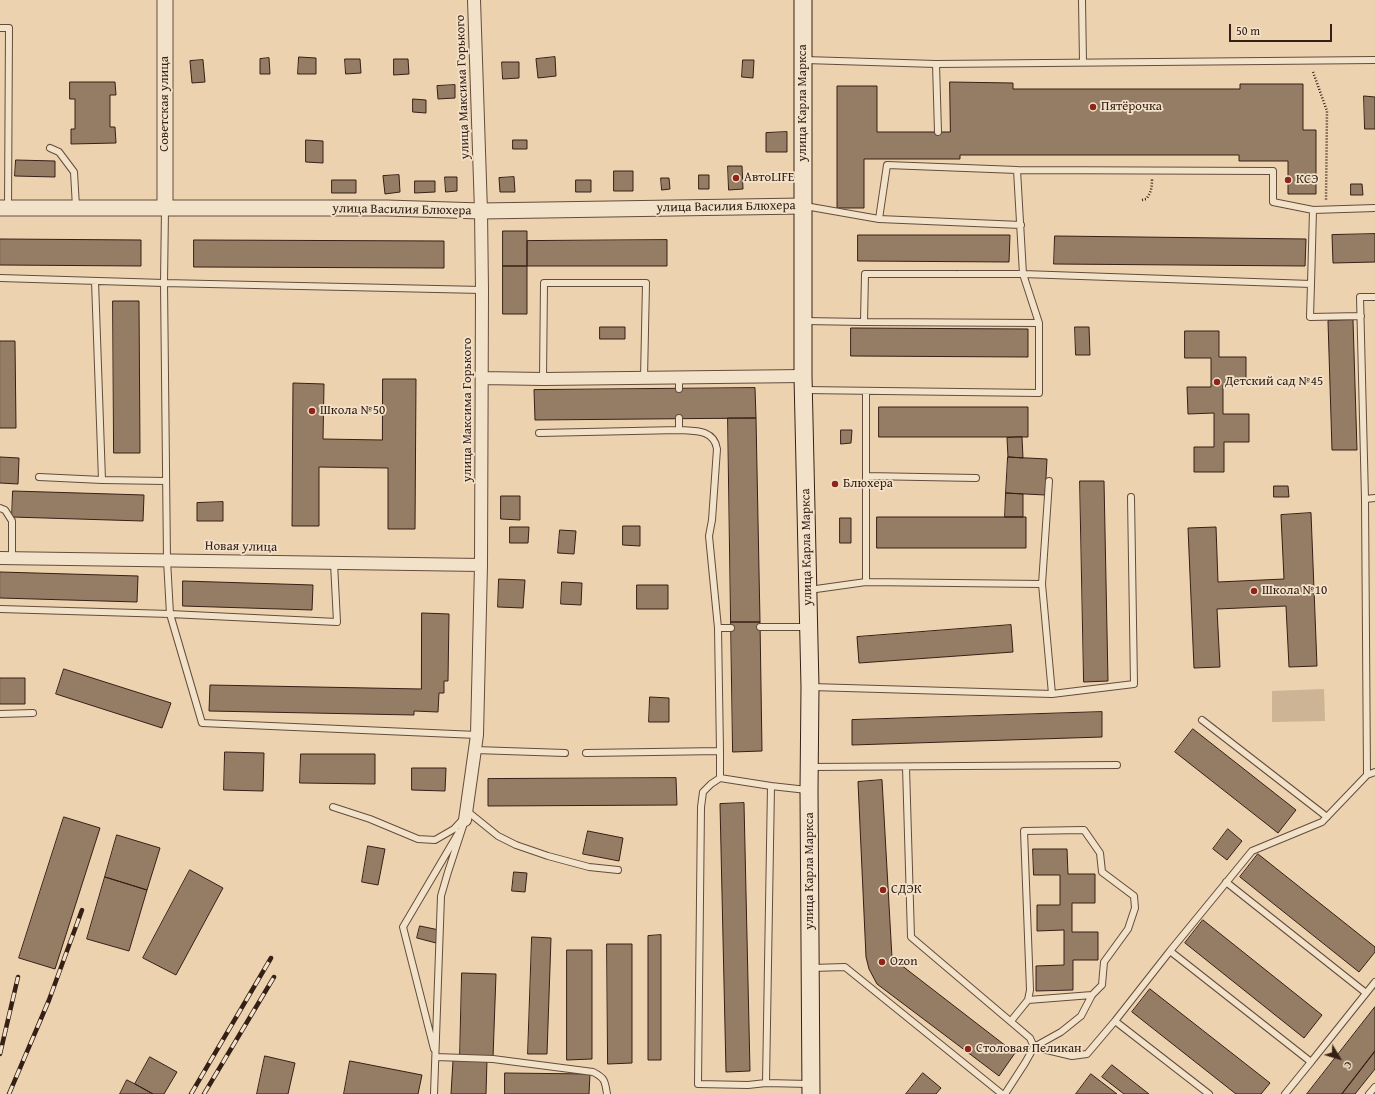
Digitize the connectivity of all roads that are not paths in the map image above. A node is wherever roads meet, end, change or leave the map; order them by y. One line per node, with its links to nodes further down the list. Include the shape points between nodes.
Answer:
1 (165, 0): 19 (street, Советская улица)
2 (474, 0): 23 (street, улица Максима Горького)
3 (803, 0): 6 (main road, улица Карла Маркса)
4 (1082, 0): 8 (lane)
5 (0, 28): 16 (lane, via 9,28)
6 (803, 60): 9 (lane); 17 (main road, улица Карла Маркса)
7 (1375, 60): 8 (lane)
8 (1083, 62): 9 (lane)
9 (936, 64): 10 (lane)
10 (938, 132)
11 (50, 148): 18 (lane, via 59,152 74,172)
12 (939, 159): 13 (lane)
13 (939, 167): 14 (lane); 24 (lane, via 887,165)
14 (1017, 170): 22 (lane, via 1273,171 1273,202); 25 (lane)
15 (0, 179): 16 (lane)
16 (8, 179): 20 (lane)
17 (803, 206): 23 (street, улица Василия Блюхера); 24 (lane); 34 (main road, улица Карла Маркса)
18 (76, 207): 19 (street, улица Василия Блюхера); 20 (street, улица Василия Блюхера)
19 (165, 207): 23 (street, улица Василия Блюхера); 29 (lane)
20 (4, 208)
21 (1375, 208): 22 (lane)
22 (1313, 210): 30 (lane)
23 (481, 211): 31 (street, улица Максима Горького)
24 (880, 219): 25 (lane)
25 (1020, 225): 26 (lane)
26 (1023, 274): 30 (lane); 35 (lane, via 865,274); 36 (lane)
27 (0, 278): 28 (lane)
28 (95, 281): 29 (lane); 48 (lane)
29 (164, 284): 31 (lane); 49 (lane)
30 (1311, 284): 33 (lane, via 1310,317)
31 (482, 290): 37 (street, улица Максима Горького)
32 (1375, 297): 33 (lane, via 1360,297)
33 (1361, 316): 53 (lane)
34 (803, 321): 35 (lane); 40 (main road, улица Карла Маркса)
35 (864, 322): 36 (lane)
36 (1039, 323): 41 (lane, via 1039,393)
37 (482, 378): 39 (street); 58 (street, улица Максима Горького)
38 (644, 378): 39 (street); 39 (lane, via 646,283 544,283); 40 (street, via 679,383)
39 (543, 379)
40 (803, 383): 41 (lane); 61 (main road, улица Карла Маркса)
41 (866, 391): 45 (lane)
42 (679, 418): 43 (lane)
43 (678, 430): 44 (lane); 65 (lane, via 699,431 716,442 713,512 709,536)
44 (539, 433)
45 (866, 476): 47 (lane); 59 (lane)
46 (39, 477): 48 (lane)
47 (976, 478)
48 (102, 480): 49 (lane)
49 (166, 481): 56 (lane)
50 (1049, 481): 60 (lane)
51 (1131, 497): 69 (lane, via 1134,684)
52 (1375, 498): 53 (lane)
53 (1365, 499): 82 (lane)
54 (0, 508): 55 (lane, via 5,510 12,521)
55 (6, 558): 56 (street, Новая улица)
56 (166, 560): 57 (street, Новая улица); 63 (lane)
57 (334, 563): 58 (street, Новая улица); 63 (lane, via 337,622)
58 (481, 565): 73 (street, улица Максима Горького)
59 (866, 582): 60 (lane); 61 (lane)
60 (1042, 584): 69 (lane)
61 (808, 590): 64 (main road, улица Карла Маркса)
62 (0, 609): 63 (lane)
63 (170, 614): 73 (lane, via 202,723)
64 (809, 627): 67 (lane); 68 (main road, улица Карла Маркса)
65 (718, 628): 66 (lane); 75 (lane)
66 (731, 628)
67 (760, 628)
68 (810, 687): 69 (lane); 79 (main road, улица Карла Маркса)
69 (1052, 694)
70 (33, 713): 71 (lane)
71 (0, 714)
72 (1202, 720): 88 (lane)
73 (477, 735): 74 (street, улица Максима Горького)
74 (475, 750): 76 (lane); 87 (street, улица Максима Горького)
75 (720, 751): 77 (lane); 83 (lane)
76 (565, 753)
77 (586, 753)
78 (1117, 765): 80 (lane)
79 (809, 767): 80 (lane); 85 (main road, улица Карла Маркса)
80 (906, 767): 97 (lane, via 911,937)
81 (1375, 772): 82 (lane)
82 (1367, 774): 88 (lane)
83 (720, 778): 84 (lane); 102 (lane, via 703,792 701,807 698,1084)
84 (770, 786): 85 (lane); 102 (lane)
85 (809, 790): 92 (main road, улица Карла Маркса)
86 (333, 807): 87 (lane, via 370,818 418,839 435,840 454,829)
87 (466, 816): 89 (lane, via 516,845 589,867); 100 (lane, via 441,896); 100 (lane, via 403,927)
88 (1327, 817): 90 (lane, via 1322,822 1252,851)
89 (618, 870)
90 (1226, 882): 91 (lane); 94 (lane)
91 (1170, 951): 98 (lane); 101 (lane)
92 (810, 968): 104 (main road, улица Карла Маркса); 107 (lane, via 845,967)
93 (1375, 982): 94 (lane)
94 (1366, 993): 101 (lane)
95 (1092, 995): 96 (lane); 96 (lane, via 1102,985 1104,962 1128,929 1135,908 1134,896 1102,872 1100,853 1084,830 1024,831 1030,990); 99 (lane, via 1081,1016 1061,1032)
96 (1028, 1000): 97 (lane)
97 (1011, 1021): 99 (lane, via 1030,1038)
98 (1115, 1021): 99 (lane, via 1087,1054 1072,1056); 109 (lane)
99 (1034, 1047): 108 (lane)
100 (436, 1056): 105 (lane); 106 (lane, via 493,1059 593,1072 605,1081)
101 (1311, 1062): 110 (lane)
102 (766, 1083): 104 (lane)
103 (1375, 1086): 111 (lane)
104 (811, 1089)
105 (434, 1094)
106 (607, 1094)
107 (1002, 1094)
108 (1005, 1094)
109 (1209, 1094)
110 (1285, 1094)
111 (1369, 1094)

